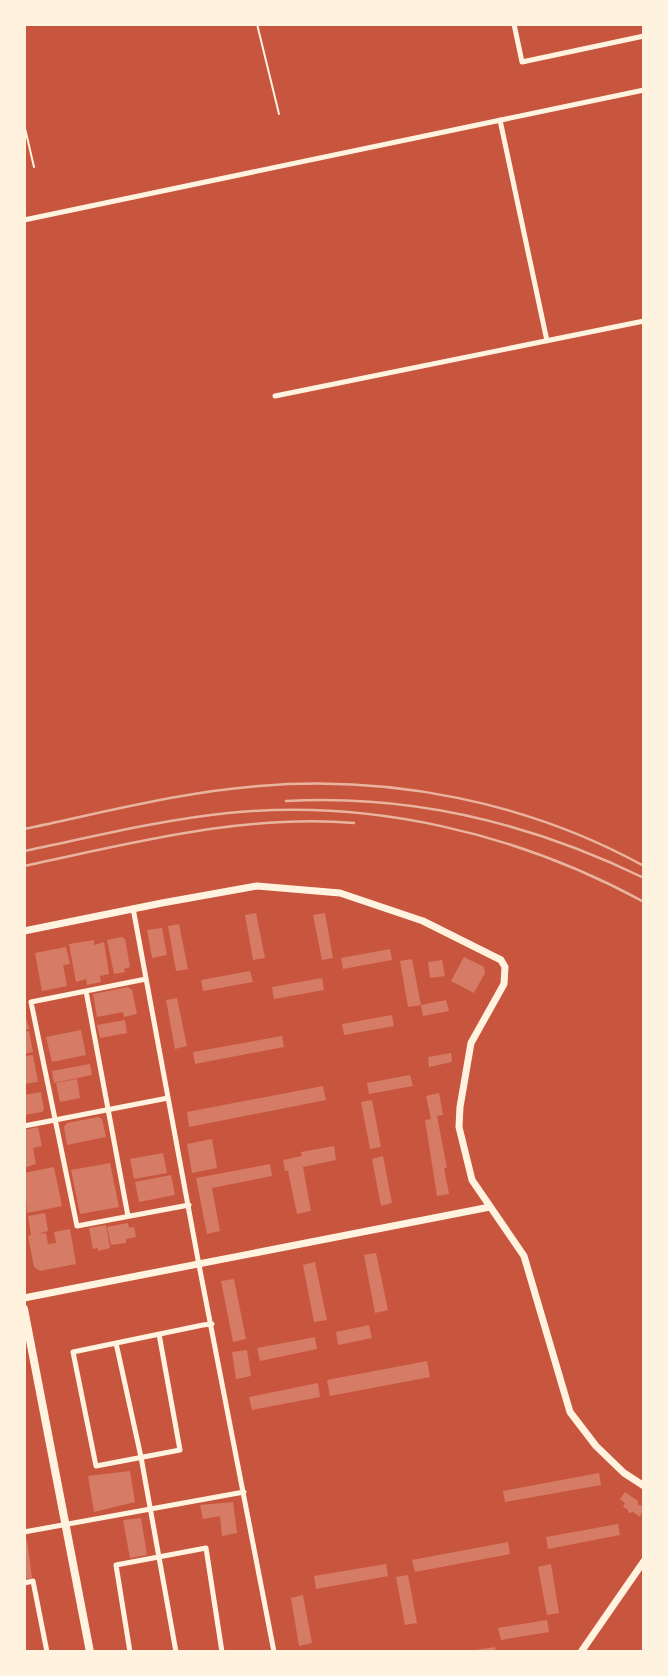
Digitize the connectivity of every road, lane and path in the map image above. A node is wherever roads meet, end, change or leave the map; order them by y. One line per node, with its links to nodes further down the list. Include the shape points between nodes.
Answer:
1 (257, 24): 5 (path)
2 (514, 24): 3 (street, via 522,62)
3 (643, 36)
4 (643, 90): 6 (street)
5 (279, 114)
6 (500, 120): 9 (street); 11 (street)
7 (24, 124): 8 (path)
8 (34, 167)
9 (24, 220)
10 (643, 321): 11 (street)
11 (547, 341): 12 (street)
12 (275, 396)
13 (133, 908): 14 (main road); 15 (street); 22 (main road, via 257,886 340,893 423,921 501,960 504,984 471,1043 459,1127 472,1181)
14 (24, 932)
15 (146, 979): 16 (street); 17 (street)
16 (86, 991): 18 (street); 19 (street, via 31,1002)
17 (168, 1098): 18 (street); 21 (street)
18 (110, 1109): 19 (street); 23 (street)
19 (54, 1120): 20 (street); 23 (street, via 77,1226)
20 (24, 1126)
21 (189, 1205): 23 (street); 24 (street)
22 (490, 1207): 24 (main road); 31 (main road, via 524,1256 570,1412 596,1446)
23 (128, 1216)
24 (198, 1265): 25 (main road); 27 (street)
25 (24, 1298)
26 (24, 1309): 34 (main road)
27 (212, 1324): 28 (street); 32 (street)
28 (159, 1334): 29 (street); 30 (street, via 180,1450)
29 (116, 1343): 30 (street); 30 (street, via 73,1352 96,1466)
30 (141, 1457): 33 (street)
31 (643, 1486)
32 (244, 1492): 33 (street); 44 (street)
33 (150, 1510): 34 (street); 36 (street)
34 (67, 1524): 35 (street); 40 (main road)
35 (24, 1532)
36 (158, 1557): 41 (street, via 116,1565); 42 (street); 43 (street, via 205,1548)
37 (643, 1561): 45 (main road)
38 (24, 1583): 39 (street, via 33,1581)
39 (47, 1651)
40 (90, 1651)
41 (130, 1651)
42 (176, 1651)
43 (222, 1651)
44 (274, 1651)
45 (581, 1651)

